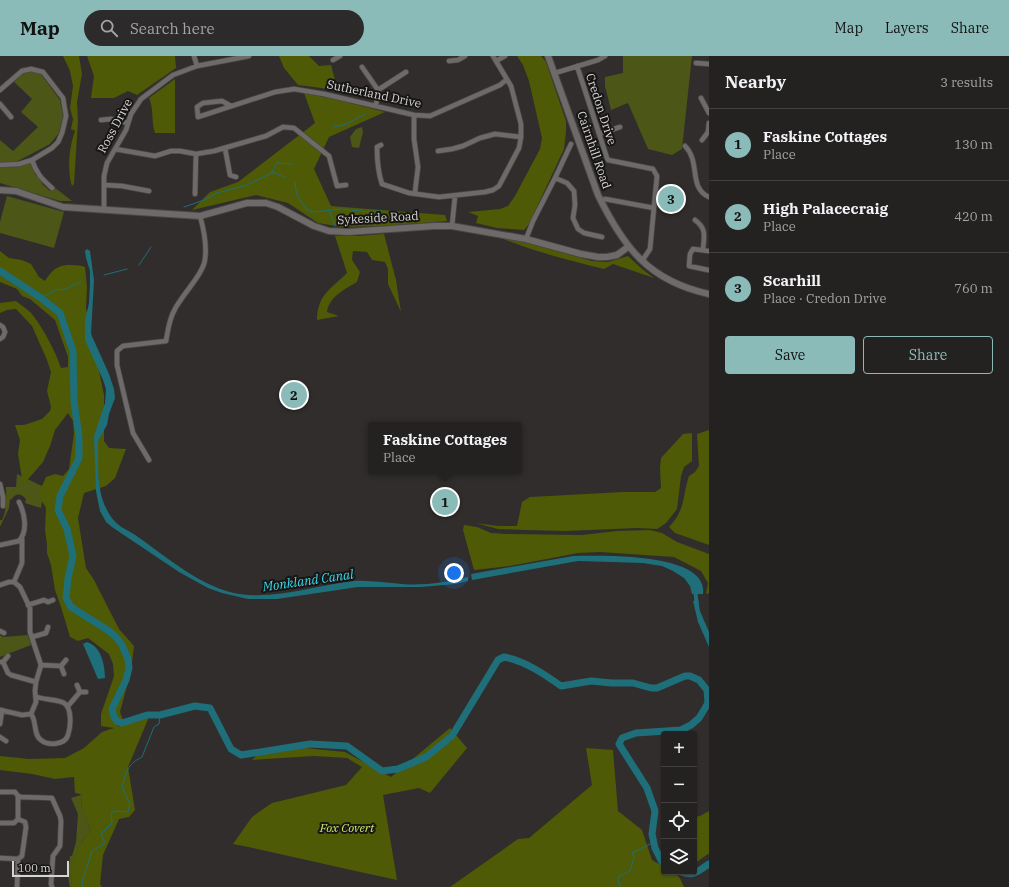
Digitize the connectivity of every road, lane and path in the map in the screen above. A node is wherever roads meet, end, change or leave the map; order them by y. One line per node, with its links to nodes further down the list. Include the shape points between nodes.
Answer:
1 (194, 56): 14 (street)
2 (249, 56): 14 (street, Ross Drive)
3 (338, 56): 9 (street)
4 (465, 56): 10 (street)
5 (493, 56): 11 (street)
6 (504, 56): 11 (street)
7 (548, 56): 18 (street, Cairnhill Road)
8 (605, 56): 15 (street)
9 (333, 60)
10 (449, 61)
11 (496, 61): 19 (street)
12 (696, 63): 13 (street)
13 (709, 64)
14 (197, 66): 30 (street, Ross Drive, via 173,75 141,99)
15 (577, 66): 18 (street); 33 (street, Credon Drive)
16 (362, 67): 21 (street)
17 (406, 72): 21 (street)
18 (555, 73): 64 (street, Cairnhill Road, via 598,195)
19 (506, 80): 27 (street, Sutherland Drive, via 430,116); 34 (street, via 511,86 521,124)
20 (0, 90): 43 (street, via 22,71 31,69 43,72 63,98 66,116 58,142)
21 (378, 90): 25 (street)
22 (701, 98): 26 (street)
23 (0, 104): 28 (street)
24 (231, 106): 24 (street, Sutherland Drive, via 222,101 203,103 197,107 198,117); 25 (street, Sutherland Drive, via 275,92 294,89)
25 (376, 106): 27 (street, Sutherland Drive)
26 (709, 113)
27 (414, 115): 52 (street, via 418,168)
28 (11, 117)
29 (101, 120): 30 (street, via 111,119)
30 (128, 123): 40 (street, Ross Drive)
31 (709, 123): 35 (street, via 708,132)
32 (620, 128): 33 (street)
33 (599, 134): 57 (street, Credon Drive, via 608,160 653,170 657,176)
34 (521, 138): 41 (street, via 495,134 463,146); 54 (street, via 519,148 496,188 489,192)
35 (702, 140)
36 (571, 144): 46 (street)
37 (381, 145): 52 (street, via 377,147 377,152 382,184)
38 (685, 146): 55 (street, via 693,159 698,187 702,194)
39 (225, 148): 42 (street); 45 (street, via 230,175); 48 (street, via 266,136 283,127 294,128 329,156 337,186)
40 (115, 149): 42 (street, via 155,156 171,151); 47 (street, Ross Drive, via 107,163)
41 (438, 151)
42 (196, 154): 53 (street)
43 (32, 160): 44 (street); 49 (street, via 36,172)
44 (0, 165)
45 (236, 177)
46 (555, 178): 62 (street, via 567,183 574,191 573,218 578,229); 63 (street)
47 (105, 185): 51 (street); 58 (street, Ross Drive)
48 (346, 185)
49 (52, 188)
50 (1, 190): 58 (street, Sykeside Road, via 16,191 63,207)
51 (149, 192)
52 (415, 192): 54 (street, via 439,197)
53 (195, 194)
54 (455, 196): 61 (street)
55 (709, 197)
56 (606, 199): 57 (street)
57 (654, 208): 67 (street, Credon Drive, via 650,249)
58 (104, 209): 59 (street, Sykeside Road)
59 (200, 216): 61 (street, Sykeside Road, via 253,202 278,207 329,231); 72 (street, via 205,236 205,260 175,308 166,341 123,346 118,351 116,364 133,433)
60 (695, 220): 65 (street, via 704,233)
61 (452, 226): 63 (street, Sykeside Road)
62 (602, 237)
63 (526, 239): 64 (street, Sykeside Road, via 598,257 617,255)
64 (628, 247): 67 (street, Cairnhill Road)
65 (703, 250): 66 (street); 68 (street, via 690,251 689,266)
66 (709, 251)
67 (642, 261): 69 (street, Cairnhill Road, via 675,283)
68 (708, 270)
69 (709, 294)
70 (0, 325): 71 (street, via 5,332)
71 (0, 339)
72 (149, 460)
73 (0, 484): 75 (street)
74 (19, 502): 76 (street, via 24,516)
75 (3, 506)
76 (22, 538): 77 (street, via 19,542); 78 (street, via 22,563)
77 (0, 544)
78 (14, 582): 79 (street); 81 (street, via 20,587)
79 (0, 585)
80 (54, 600): 81 (street)
81 (28, 605): 83 (street)
82 (48, 627): 83 (street, via 46,633)
83 (32, 637): 87 (street)
84 (8, 656): 86 (street)
85 (66, 660): 88 (street)
86 (1, 662): 90 (street, via 11,675)
87 (41, 665): 88 (street); 90 (street)
88 (61, 666): 89 (street)
89 (64, 674)
90 (36, 682): 94 (street)
91 (77, 685): 92 (street)
92 (80, 692): 93 (street); 95 (street)
93 (86, 692)
94 (37, 697): 95 (street, via 62,701); 97 (street)
95 (68, 706): 97 (street, via 71,712 68,735 60,743 40,740)
96 (1, 710): 97 (street, via 22,715); 98 (street)
97 (31, 714)
98 (0, 724)
99 (0, 737): 100 (street)
100 (6, 741)
101 (0, 792): 102 (street, via 15,792)
102 (18, 796): 103 (street); 108 (street, via 52,798 60,816 60,846 53,856)
103 (18, 820): 104 (street, via 14,823); 106 (street, via 25,822 26,827 22,856)
104 (0, 823)
105 (0, 858): 106 (street)
106 (18, 859): 107 (street)
107 (17, 887)
108 (52, 887)

